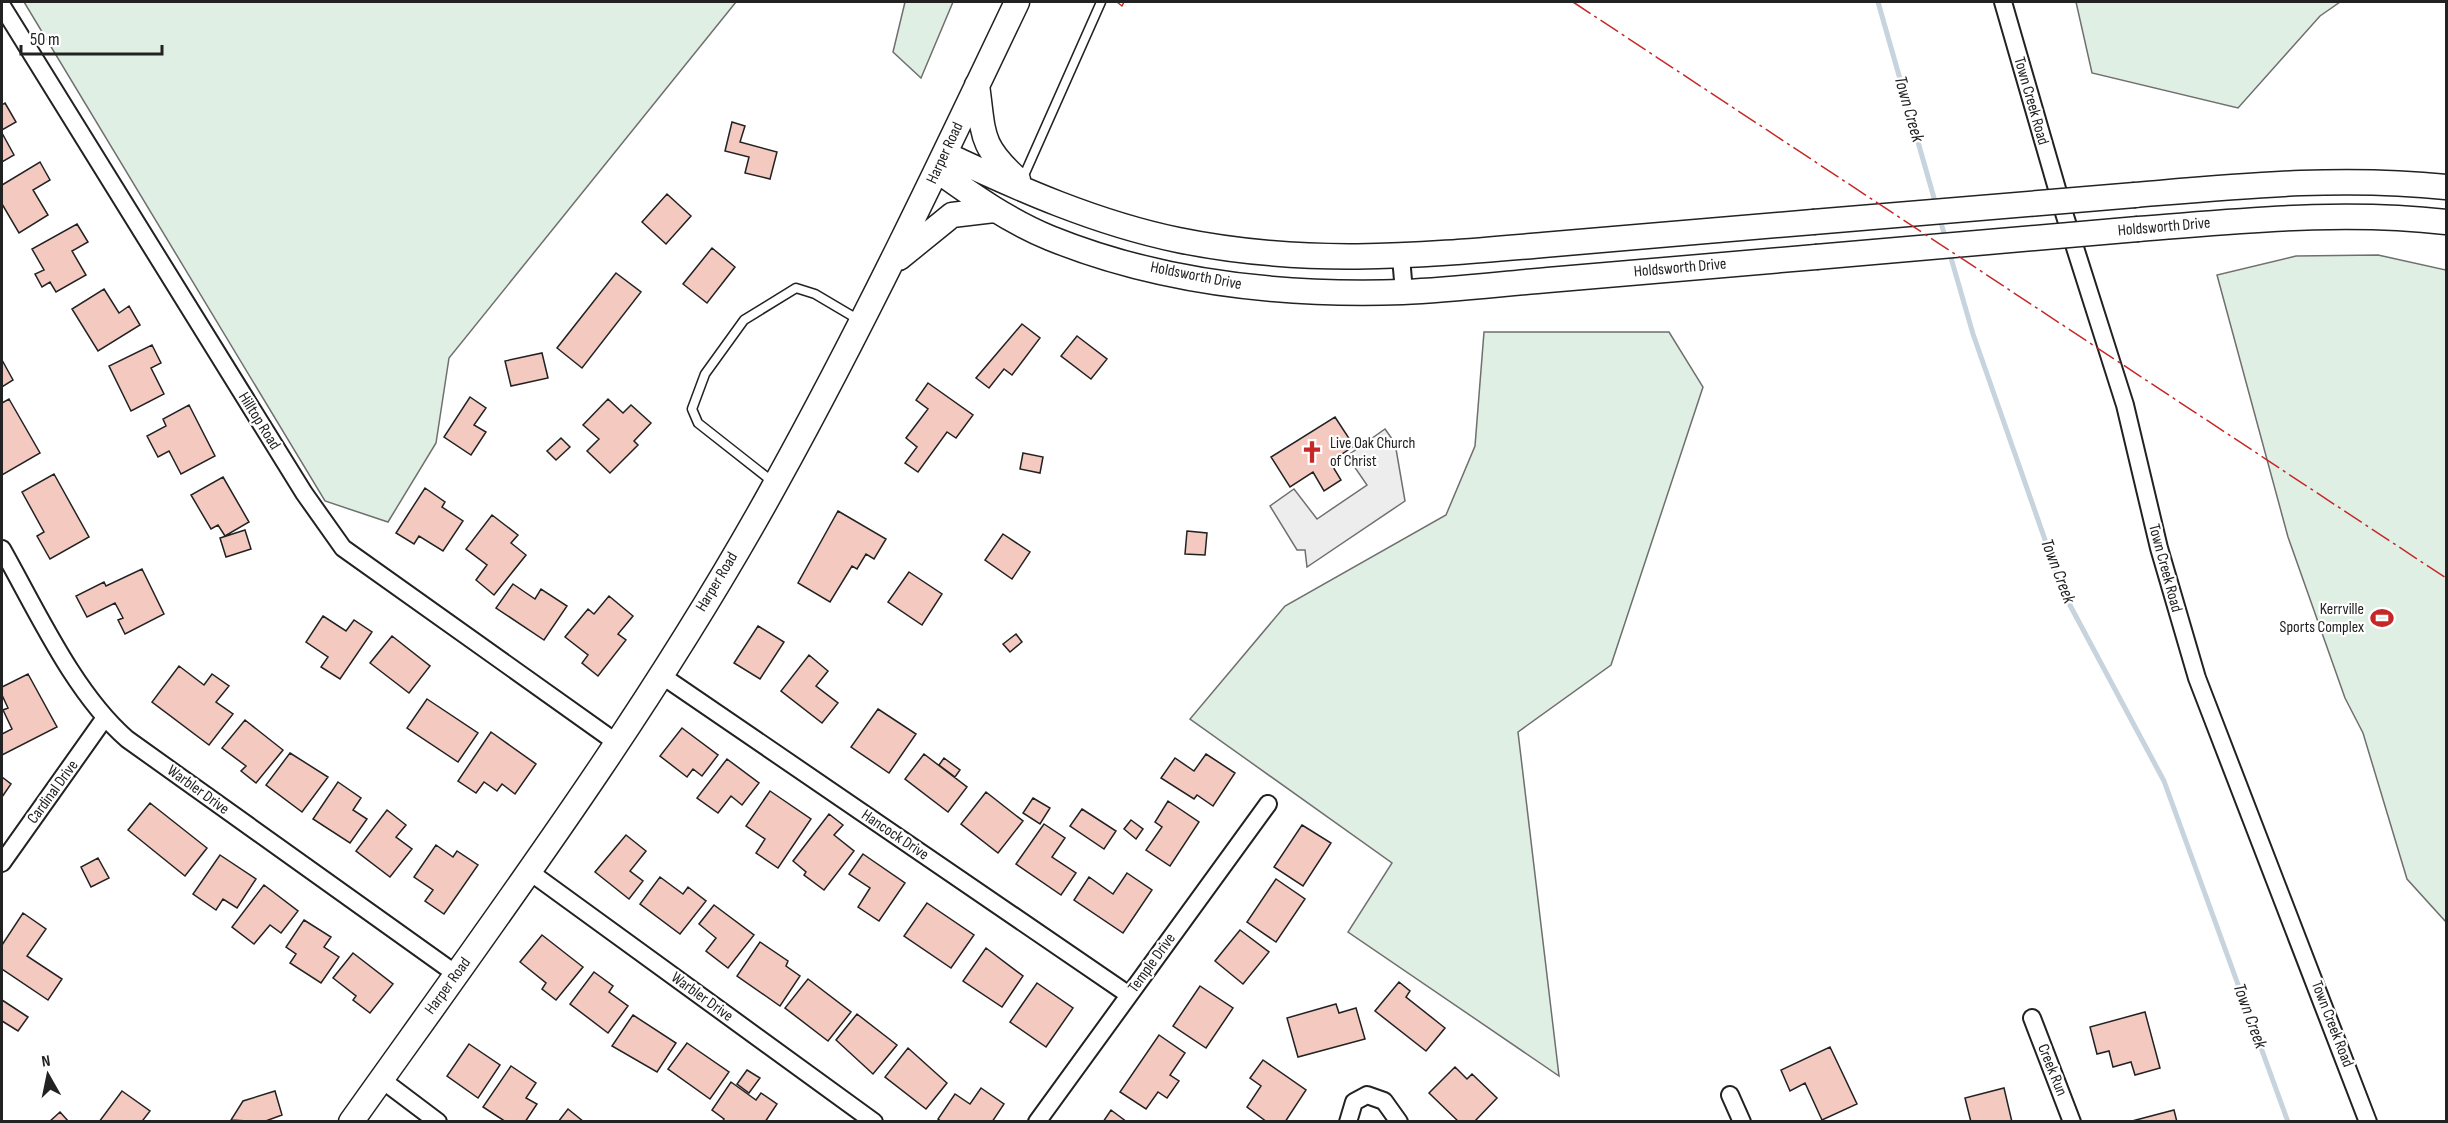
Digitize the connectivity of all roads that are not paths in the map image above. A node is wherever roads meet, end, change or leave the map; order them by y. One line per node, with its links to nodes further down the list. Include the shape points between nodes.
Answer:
1 (1017, 2): 5 (main road, Harper Road)
2 (1101, 2): 8 (lane)
3 (2003, 2): 36 (street, Town Creek Road, via 2064,213 2126,405 2159,548 2197,678)
4 (2, 6): 19 (street, Hilltop Road, via 304,492 343,548)
5 (977, 85): 6 (main road, Harper Road); 8 (main road, via 987,146)
6 (941, 162): 8 (main road, Holdsworth Drive); 9 (main road, Holdsworth Drive); 12 (main road, Harper Road)
7 (2446, 187): 11 (main road, Holdsworth Drive, bridge, via 2393,181 2315,180)
8 (1024, 188): 11 (main road, Holdsworth Drive, via 1106,220 1176,240 1312,258)
9 (994, 210): 12 (main road, via 952,215); 13 (main road, Holdsworth Drive, via 1050,237 1168,274 1309,292)
10 (2446, 222): 13 (main road, Holdsworth Drive, bridge, via 2391,216 2316,215)
11 (1401, 257): 13 (street)
12 (891, 265): 14 (main road, Harper Road)
13 (1404, 292)
14 (862, 321): 15 (main road, Harper Road); 15 (lane, via 815,294 796,288 744,320 705,374 692,409 698,423)
15 (776, 484): 17 (main road, Harper Road)
16 (2, 549): 18 (street, Warbler Drive)
17 (661, 675): 19 (main road, Harper Road); 24 (street, Hancock Drive)
18 (105, 719): 21 (street, Cardinal Drive); 23 (street, Warbler Drive, via 127,740)
19 (617, 743): 22 (main road, Harper Road)
20 (1268, 804): 24 (street, Temple Drive)
21 (2, 863)
22 (530, 872): 23 (main road, Harper Road); 30 (street, Warbler Drive)
23 (456, 974): 26 (main road, Harper Road)
24 (1129, 995): 31 (street, Temple Drive)
25 (2031, 1018): 35 (street, Creek Run)
26 (381, 1079): 28 (main road, Harper Road); 29 (street)
27 (1730, 1095): 34 (street)
28 (351, 1122)
29 (438, 1122)
30 (874, 1122)
31 (1037, 1122)
32 (1348, 1122): 33 (street, via 1354,1102 1367,1095 1384,1101)
33 (1399, 1122)
34 (1742, 1122)
35 (2072, 1122)
36 (2368, 1122)

